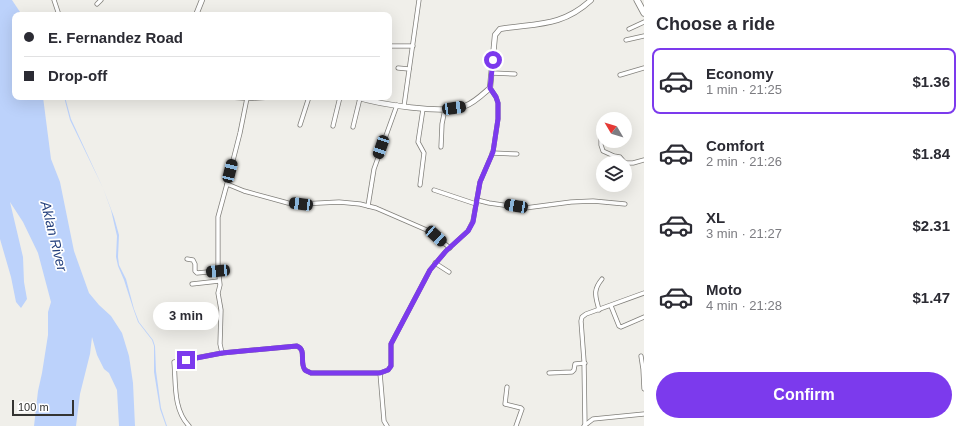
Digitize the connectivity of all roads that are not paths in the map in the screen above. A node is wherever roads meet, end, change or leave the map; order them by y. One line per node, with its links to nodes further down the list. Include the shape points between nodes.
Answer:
1 (54, 0): 8 (street)
2 (101, 0): 7 (street)
3 (202, 0): 9 (street)
4 (419, 0): 16 (street)
5 (591, 0): 20 (street, via 575,13 558,20 500,29 495,35)
6 (637, 0): 10 (main road)
7 (97, 4)
8 (58, 12)
9 (197, 12)
10 (644, 13)
11 (644, 22): 12 (street)
12 (629, 29)
13 (644, 36): 14 (street)
14 (626, 40)
15 (392, 46): 16 (street)
16 (413, 46): 19 (street)
17 (398, 68): 19 (street)
18 (644, 68): 22 (street)
19 (409, 69): 30 (street)
20 (492, 72): 21 (street); 23 (street)
21 (514, 74)
22 (620, 75)
23 (490, 88): 32 (street, via 464,107); 38 (street, via 498,103)
24 (246, 100): 43 (street)
25 (308, 100): 33 (street)
26 (339, 100): 34 (street)
27 (358, 100): 35 (street)
28 (369, 100): 29 (street)
29 (397, 105): 30 (street); 49 (street, via 374,169)
30 (404, 106): 31 (street)
31 (423, 109): 32 (street); 44 (street, via 418,142 424,153)
32 (445, 109): 36 (street)
33 (300, 125)
34 (333, 126)
35 (353, 127)
36 (441, 147)
37 (602, 148): 40 (street)
38 (492, 153): 39 (street); 46 (street, via 480,182)
39 (517, 154)
40 (616, 156)
41 (644, 160): 42 (street)
42 (632, 163)
43 (227, 184): 49 (street, via 288,203 339,202); 53 (street, via 218,217)
44 (420, 185)
45 (434, 190): 47 (street)
46 (477, 200): 47 (street); 48 (street, via 525,208 554,203 593,201)
47 (476, 204): 50 (street, via 471,227)
48 (625, 204)
49 (368, 206): 50 (street, via 429,230)
50 (450, 248): 52 (street)
51 (187, 259): 53 (street, via 193,260 197,273)
52 (435, 263): 54 (street); 65 (street, via 424,279 391,344 391,366)
53 (218, 271): 56 (street)
54 (449, 272)
55 (602, 279): 60 (street, via 596,286 595,293)
56 (219, 281): 57 (street); 62 (street)
57 (192, 284)
58 (644, 293): 59 (street)
59 (611, 306): 60 (street); 61 (street, via 621,327)
60 (599, 310): 64 (street, via 582,317)
61 (644, 317)
62 (222, 353): 65 (street, via 297,346 302,351 305,370 311,373); 70 (street, via 174,362 178,409)
63 (641, 356): 68 (street)
64 (584, 363): 66 (street, via 576,364 572,372); 73 (street)
65 (380, 373): 71 (street, via 384,421)
66 (549, 373)
67 (507, 387): 72 (street, via 505,404 522,409)
68 (644, 389)
69 (644, 414): 73 (street, via 593,419)
70 (189, 426)
71 (387, 426)
72 (516, 426)
73 (584, 426)

